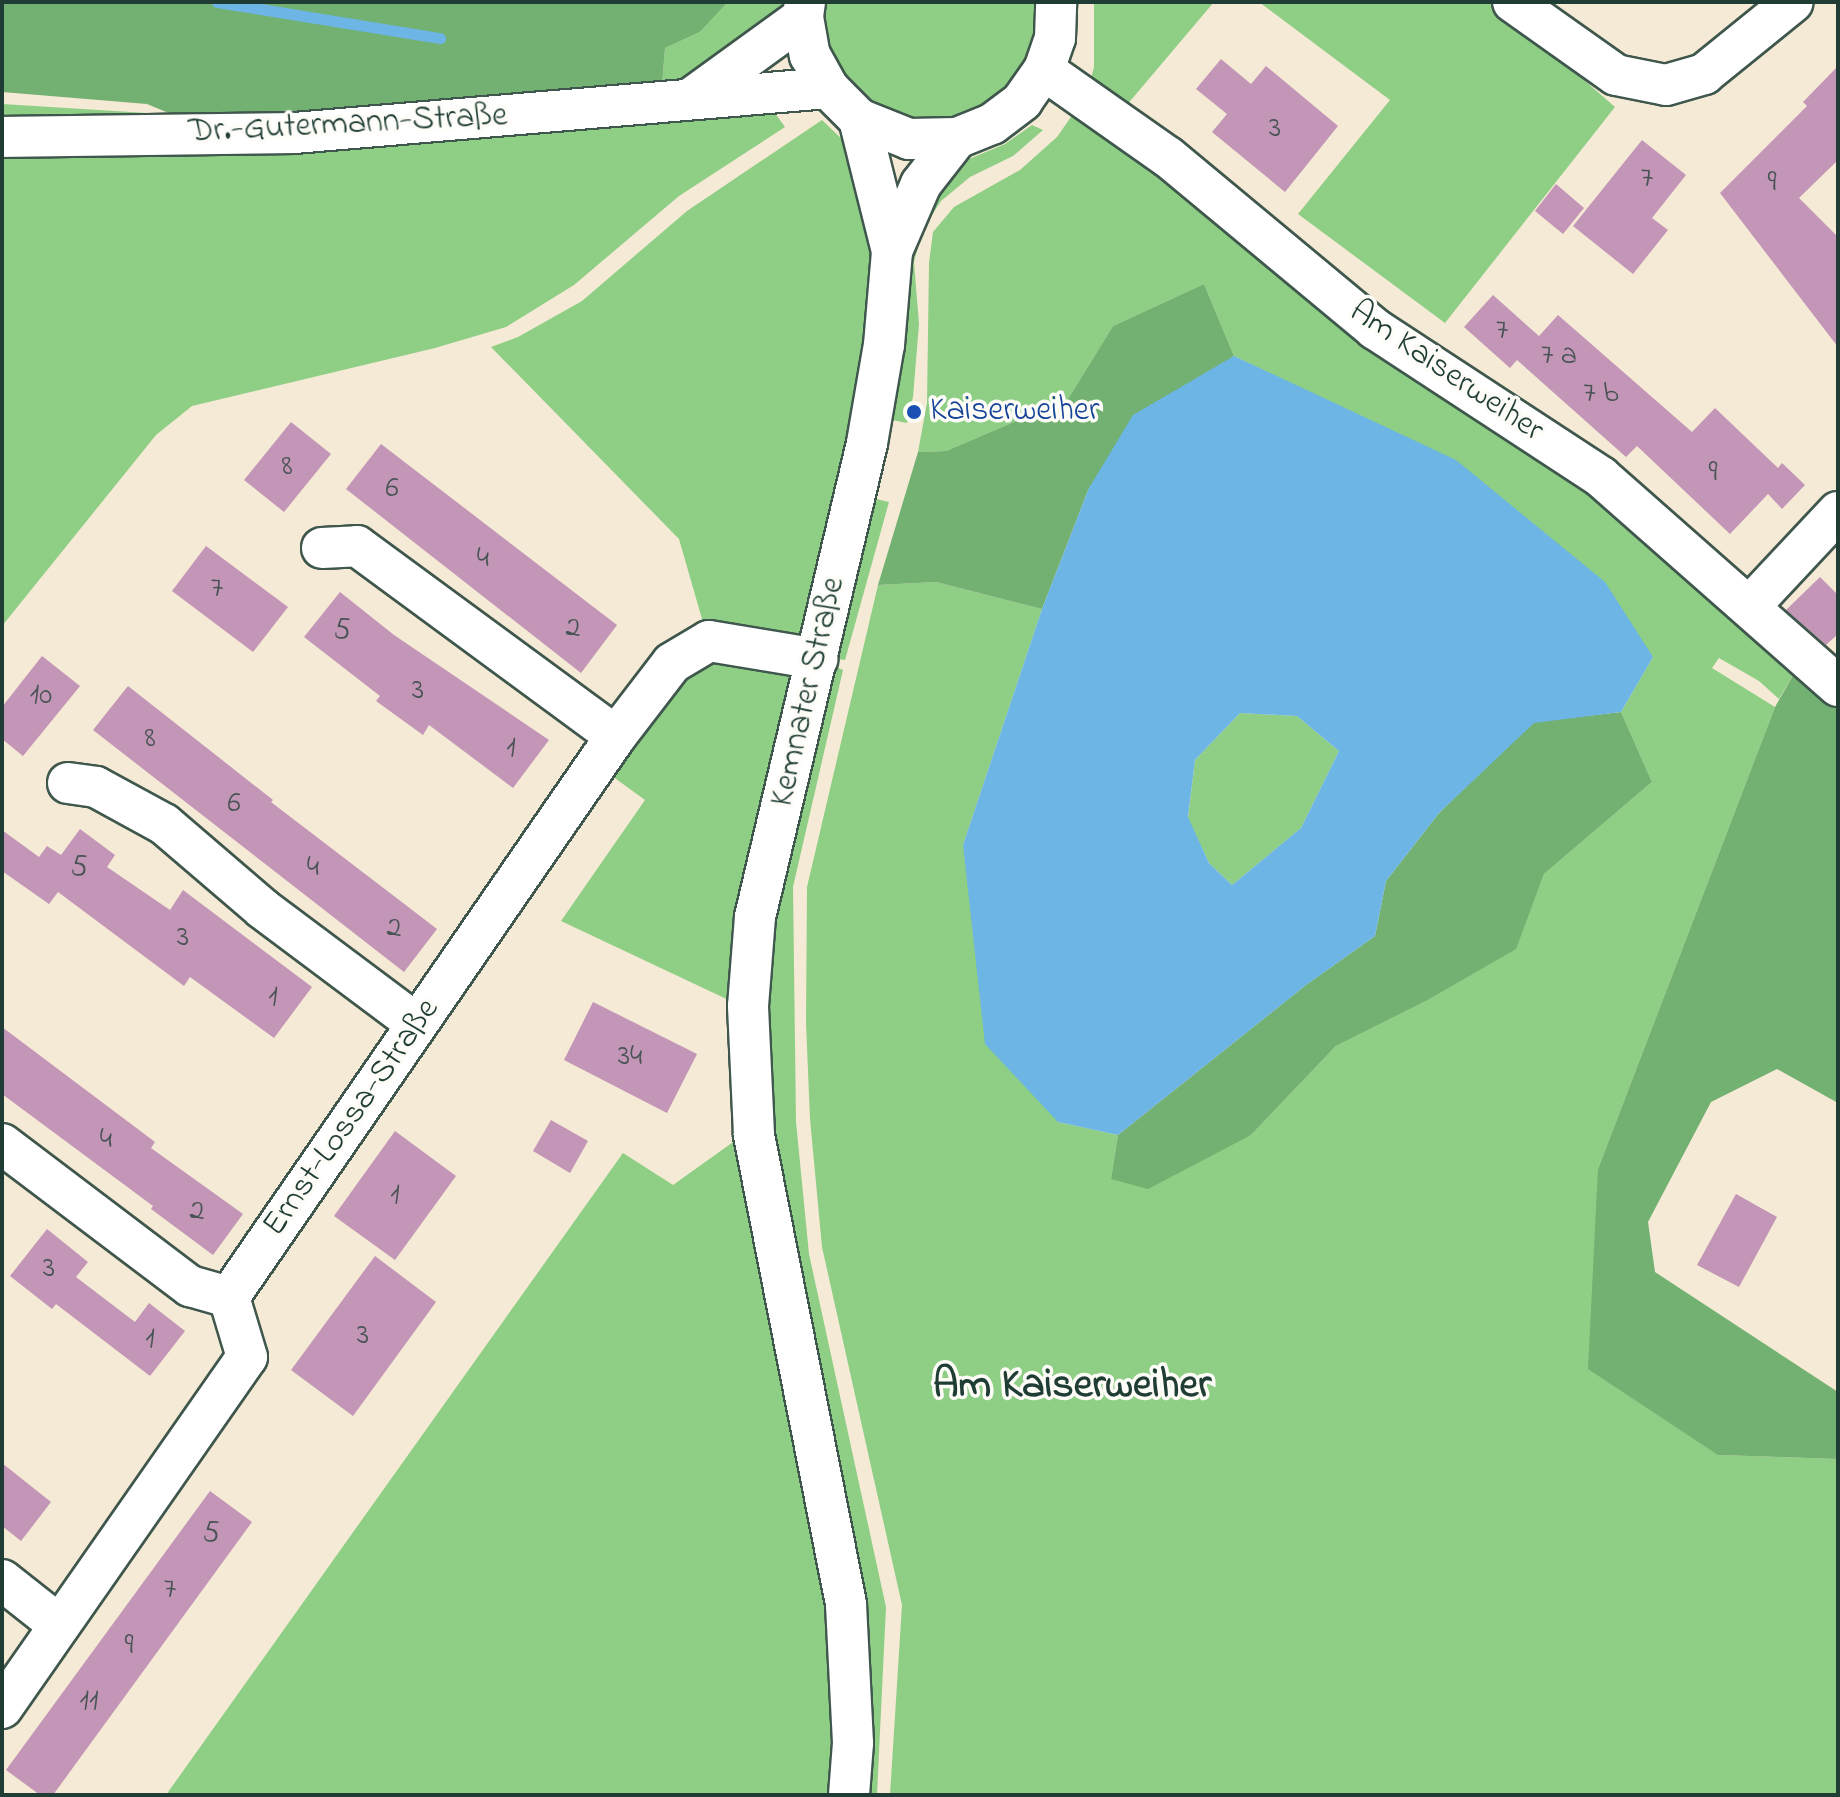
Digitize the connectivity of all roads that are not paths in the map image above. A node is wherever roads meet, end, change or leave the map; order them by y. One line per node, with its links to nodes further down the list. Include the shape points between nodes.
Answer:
1 (1056, 2): 5 (street, via 1055,38)
2 (1513, 2): 3 (street, via 1616,75 1666,85 1704,74)
3 (1793, 2)
4 (804, 9): 6 (street, via 810,55); 7 (street, Dr.-Gutermann-Straße)
5 (1044, 70): 10 (street, via 1022,101 992,124); 14 (street, Am Kaiserweiher, via 1168,157 1427,367 1509,414 1601,477)
6 (828, 88): 7 (street, Dr.-Gutermann-Straße); 8 (street)
7 (693, 97): 9 (street, Dr.-Gutermann-Straße, via 530,116 294,133)
8 (859, 119): 10 (street, via 909,139); 11 (street, Kemnater Straße)
9 (2, 137)
10 (957, 138): 11 (street, Kemnater Straße, via 921,184)
11 (892, 251): 15 (street, Kemnater Straße, via 884,345 867,443)
12 (1838, 512): 14 (street)
13 (322, 548): 17 (street, via 357,546)
14 (1749, 607): 16 (street, Am Kaiserweiher)
15 (818, 659): 17 (street, Ernst-Lossa-Straße, via 709,641 672,663); 25 (street, Kemnater Straße, via 755,917 748,1006 754,1134 846,1604 853,1743)
16 (1838, 686)
17 (616, 736): 19 (street, Ernst-Lossa-Straße)
18 (68, 783): 19 (street, via 96,787 164,824 263,909)
19 (417, 1024): 21 (street, Ernst-Lossa-Straße)
20 (2, 1144): 21 (street, via 190,1286)
21 (229, 1297): 23 (street, via 247,1357)
22 (2, 1580): 23 (street)
23 (59, 1625): 24 (street)
24 (2, 1708)
25 (849, 1795)

